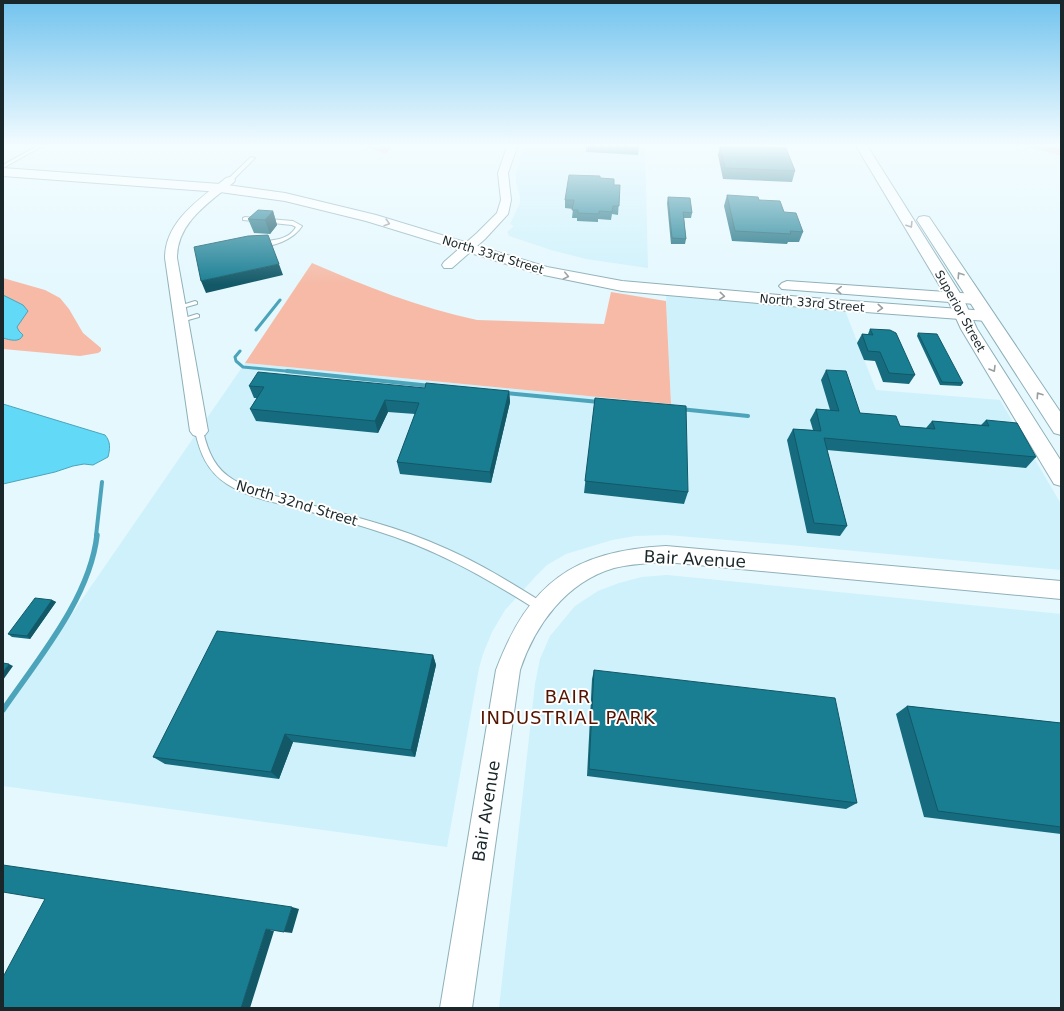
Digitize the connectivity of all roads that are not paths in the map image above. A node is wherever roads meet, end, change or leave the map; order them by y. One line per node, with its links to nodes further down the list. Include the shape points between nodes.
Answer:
1 (217, 191): 22 (street, North 32nd Street, via 186,219 173,237 171,258)
2 (255, 191): 12 (main road, North 33rd Street, one-way to 12, via 313,202)
3 (313, 191): 7 (main road, North 33rd Street)
4 (505, 191): 10 (street, via 504,209)
5 (889, 191): 21 (main road, Superior Street, one-way to 21)
6 (906, 191): 19 (main road, Superior Street, one-way to 6)
7 (406, 215)
8 (245, 219): 11 (lane, via 293,223 299,226 286,239 264,243)
9 (466, 232): 10 (main road, North 33rd Street)
10 (487, 238): 12 (street)
11 (250, 242)
12 (469, 248): 13 (street); 18 (main road, North 33rd Street, one-way to 18, via 570,277 622,286)
13 (448, 265)
14 (584, 265): 15 (main road)
15 (617, 272)
16 (632, 274): 18 (main road, via 732,282 708,284)
17 (770, 285): 21 (main road, North 33rd Street, one-way to 17)
18 (684, 292): 21 (main road, North 33rd Street, one-way to 21)
19 (975, 299): 21 (main road, North 33rd Street); 24 (main road, Superior Street)
20 (195, 303): 22 (lane)
21 (958, 306): 24 (main road, North 33rd Street); 27 (main road, Superior Street, one-way to 27)
22 (180, 314): 23 (lane); 26 (street, North 32nd Street)
23 (197, 316)
24 (987, 316): 25 (main road, Superior Street, one-way to 24)
25 (1061, 428)
26 (199, 431): 29 (lane, North 32nd Street, via 205,456 213,468 236,486 442,551)
27 (1061, 478)
28 (1061, 590): 29 (street, Bair Avenue, via 666,554 614,560 589,570 573,579)
29 (541, 607): 30 (street, Bair Avenue, via 525,628 508,670)
30 (456, 1008)

